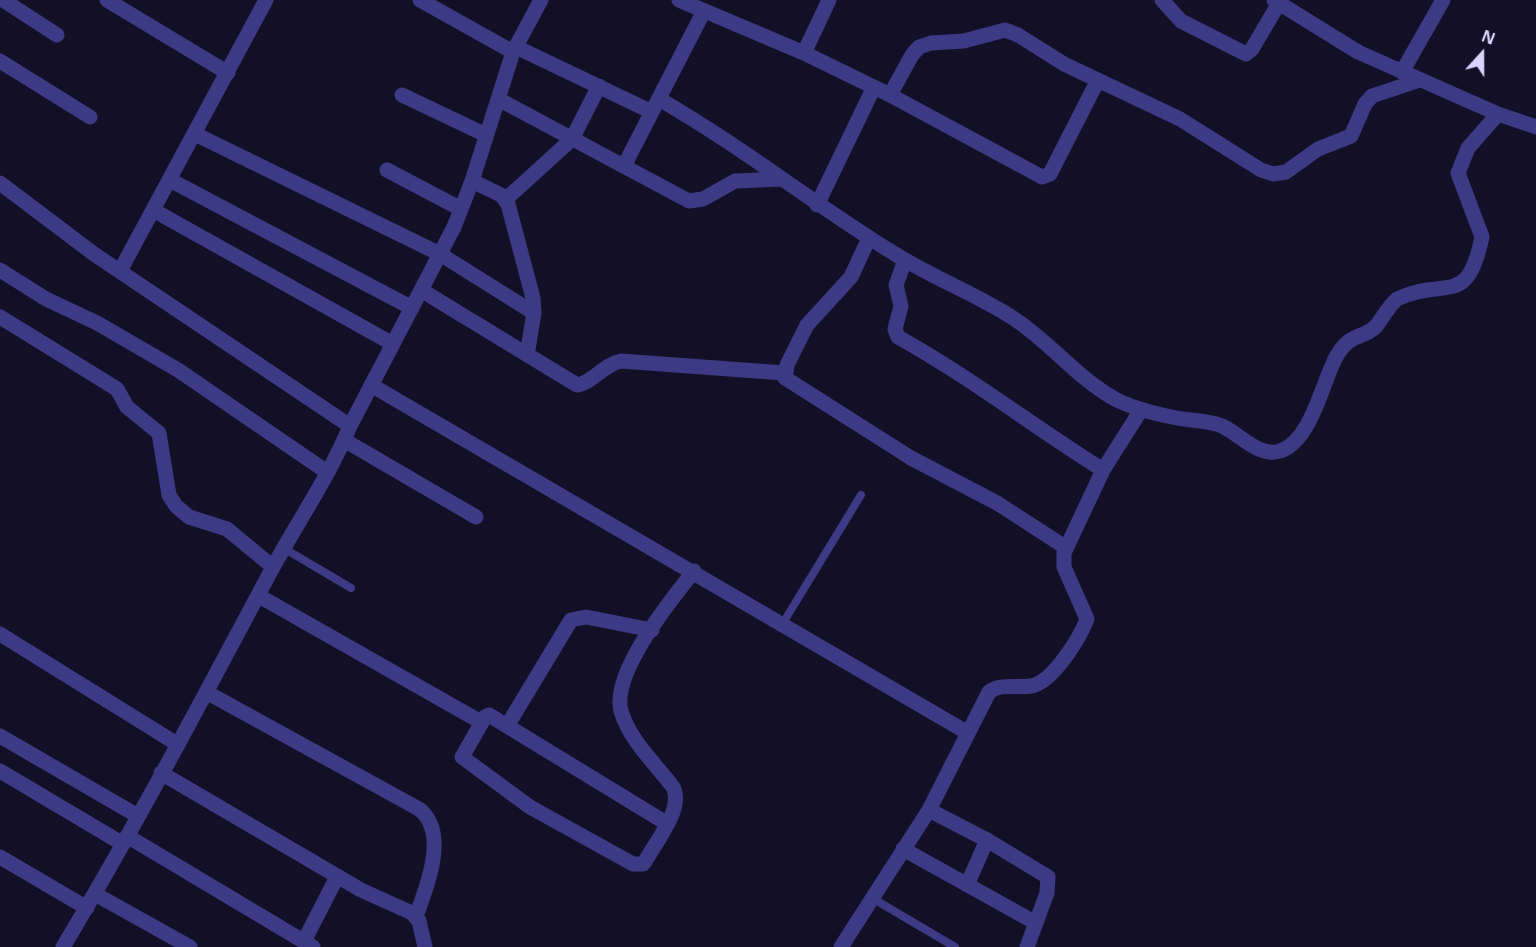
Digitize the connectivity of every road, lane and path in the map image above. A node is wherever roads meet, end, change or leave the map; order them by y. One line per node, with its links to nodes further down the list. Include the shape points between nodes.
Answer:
1 (3, 0): 12 (street)
2 (107, 0): 17 (street)
3 (266, 0): 17 (street)
4 (420, 0): 13 (street)
5 (541, 0): 13 (street)
6 (679, 0): 11 (street)
7 (830, 0): 14 (street)
8 (1162, 0): 10 (street, via 1181,21 1244,54 1252,49)
9 (1443, 0): 16 (street)
10 (1276, 1): 16 (street, via 1358,52)
11 (705, 11): 14 (street); 25 (street)
12 (57, 34)
13 (515, 50): 20 (street); 24 (street)
14 (804, 53): 21 (street)
15 (0, 61): 27 (street)
16 (1402, 72): 19 (street)
17 (228, 73): 29 (street)
18 (1098, 80): 19 (street, via 1180,119 1273,174 1286,172 1318,149 1351,136 1372,96); 23 (street, via 1018,34 998,30 975,39 920,47); 23 (street, via 1050,174 1044,178)
19 (1420, 80): 26 (street)
20 (599, 86): 25 (street); 31 (street)
21 (874, 87): 23 (street); 39 (street)
22 (402, 95): 30 (street)
23 (890, 95)
24 (498, 99): 30 (street); 31 (street)
25 (656, 106): 32 (street); 34 (street, via 722,136)
26 (1498, 114): 28 (street); 55 (street, via 1459,164 1460,182 1482,232 1468,278 1457,286 1397,299 1376,326 1347,342 1310,419 1289,447 1268,452 1222,426)
27 (90, 117)
28 (1535, 123)
29 (195, 134): 35 (street); 43 (street)
30 (486, 135): 36 (street)
31 (572, 139): 32 (street); 38 (street)
32 (624, 166): 34 (street, via 693,202 735,181)
33 (387, 170): 40 (street)
34 (781, 179): 39 (street)
35 (170, 180): 41 (street); 48 (street)
36 (472, 181): 38 (street); 40 (street)
37 (0, 183): 46 (street)
38 (505, 200): 49 (street, via 532,290)
39 (817, 205): 42 (street)
40 (461, 209): 43 (street)
41 (153, 210): 46 (street); 51 (street)
42 (869, 238): 44 (street); 53 (street, via 851,277 807,325)
43 (440, 254): 47 (street); 49 (street)
44 (905, 260): 55 (street, via 1015,320 1101,391); 57 (street, via 896,285 901,306 895,329 898,337 966,376 1053,439)
45 (0, 270): 58 (street, via 178,370)
46 (120, 271): 56 (street)
47 (421, 290): 48 (street); 52 (street)
48 (412, 308): 51 (street)
49 (534, 313): 52 (street)
50 (0, 317): 63 (street, via 117,389 127,407 159,433 170,495 176,506 189,517 227,529)
51 (393, 344): 54 (street)
52 (527, 355): 53 (street, via 577,385 621,361)
53 (784, 373): 61 (street, via 788,381 911,458 997,503)
54 (371, 385): 56 (street); 64 (street)
55 (1141, 410): 57 (street)
56 (347, 433): 58 (street); 60 (street)
57 (1104, 470): 61 (street)
58 (327, 472): 62 (street)
59 (861, 495): 67 (lane)
60 (476, 517)
61 (1065, 547): 73 (street, via 1064,567 1086,622 1067,654 1040,682 991,690)
62 (285, 549): 63 (street); 65 (lane)
63 (273, 567): 66 (street)
64 (694, 571): 67 (street); 68 (street)
65 (351, 588)
66 (259, 596): 70 (street); 71 (street)
67 (783, 623): 73 (street)
68 (652, 630): 72 (street, via 586,617 571,620); 80 (street, via 625,676 620,704 640,748 676,793)
69 (0, 634): 75 (street)
70 (206, 692): 75 (street); 90 (street, via 424,813 432,827 432,863)
71 (481, 722): 72 (street, via 489,715); 80 (street, via 462,759 556,822 639,866)
72 (507, 726): 80 (street)
73 (968, 733): 78 (street)
74 (0, 736): 79 (street)
75 (177, 744): 77 (street)
76 (0, 771): 81 (street)
77 (161, 773): 79 (street); 85 (street)
78 (928, 810): 82 (street); 83 (street)
79 (138, 816): 81 (street)
80 (666, 823)
81 (125, 840): 87 (street); 92 (street)
82 (987, 840): 86 (street); 91 (street, via 1048,877 1047,893)
83 (903, 849): 86 (street); 88 (street)
84 (0, 857): 89 (street)
85 (337, 877): 90 (street); 92 (street)
86 (967, 885): 91 (street)
87 (95, 894): 89 (street); 94 (street)
88 (872, 898): 96 (street); 97 (lane)
89 (87, 908): 93 (street)
90 (416, 915): 95 (street)
91 (1036, 923): 98 (street)
92 (309, 944)
93 (63, 947)
94 (190, 947)
95 (424, 947)
96 (841, 947)
97 (955, 947)
98 (1027, 947)

